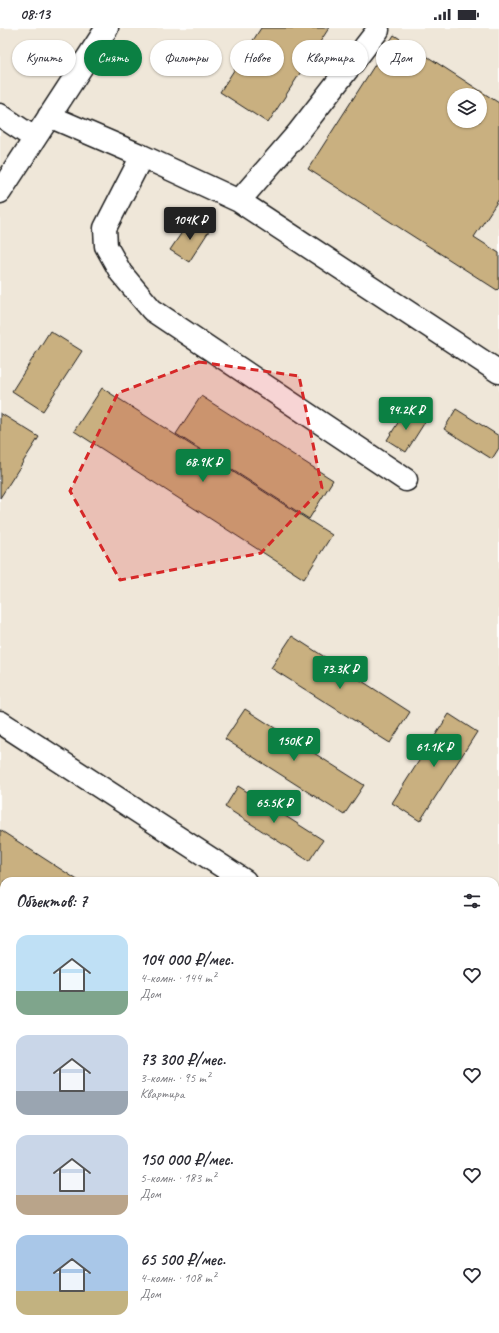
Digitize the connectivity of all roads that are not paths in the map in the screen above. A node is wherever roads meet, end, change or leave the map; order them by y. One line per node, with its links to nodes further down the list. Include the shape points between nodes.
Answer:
1 (107, 28): 4 (street)
2 (378, 30): 8 (street, via 298,133)
3 (0, 115): 5 (street)
4 (49, 116): 5 (street); 6 (street)
5 (34, 138): 7 (street)
6 (142, 156): 8 (street); 10 (street, via 105,228 106,246 121,273 152,310)
7 (0, 192)
8 (239, 201): 9 (street)
9 (499, 372)
10 (406, 480)
11 (0, 722): 12 (street)
12 (239, 877)

